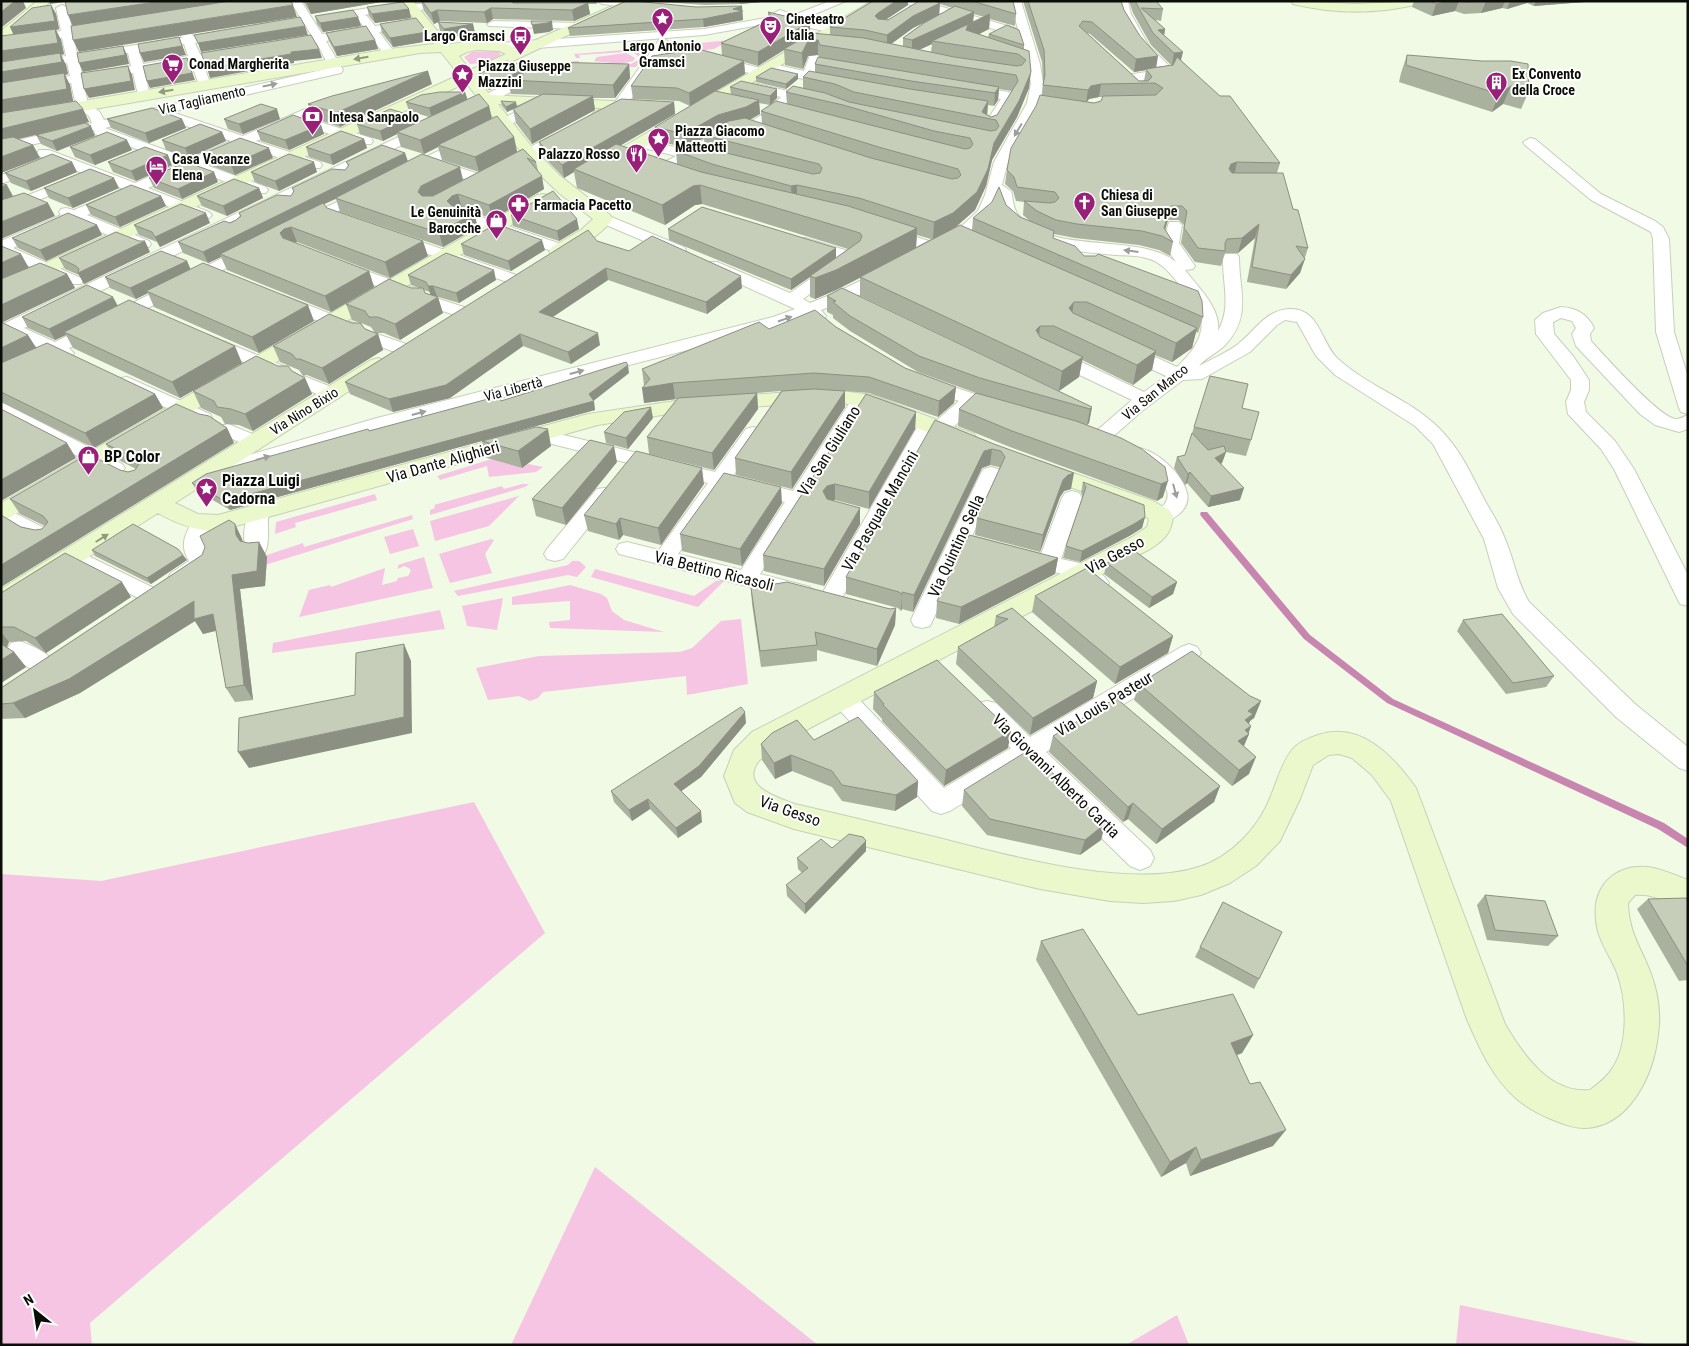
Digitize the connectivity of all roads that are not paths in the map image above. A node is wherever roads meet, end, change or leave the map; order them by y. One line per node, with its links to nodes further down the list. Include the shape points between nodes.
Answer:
1 (45, 1): 15 (street)
2 (294, 1): 24 (street)
3 (350, 1): 22 (street)
4 (471, 1): 12 (street)
5 (602, 1): 19 (street)
6 (841, 1): 21 (street)
7 (882, 1): 34 (street)
8 (1122, 1): 69 (street, via 1144,48 1168,70 1166,73 1127,75)
9 (1297, 1): 14 (street)
10 (1415, 1): 14 (street)
11 (171, 3): 37 (street)
12 (409, 4): 22 (street); 25 (street)
13 (1020, 4): 32 (street, via 1009,10); 38 (street)
14 (1357, 4)
15 (27, 5): 29 (street); 36 (street, via 68,13)
16 (237, 6): 30 (street)
17 (909, 7): 18 (street, via 922,4 940,9)
18 (954, 7): 26 (street); 32 (street)
19 (626, 8): 20 (street); 28 (street, via 593,13)
20 (663, 8)
21 (783, 11): 31 (street); 34 (street); 39 (street, via 731,21 704,32)
22 (359, 12): 24 (street); 33 (street)
23 (508, 14): 43 (street)
24 (302, 21): 42 (street)
25 (422, 21): 33 (street); 52 (street)
26 (936, 22)
27 (114, 26): 36 (street)
28 (579, 26): 43 (street); 46 (street)
29 (8, 27): 41 (street)
30 (254, 29): 37 (street); 47 (street)
31 (765, 29): 39 (street); 40 (street)
32 (993, 29): 35 (street); 38 (street)
33 (371, 30): 42 (street); 51 (street)
34 (834, 30): 45 (street)
35 (971, 32)
36 (67, 34): 44 (street); 50 (street)
37 (186, 34): 48 (street); 50 (street); 53 (street)
38 (1024, 34): 129 (street, one-way to 129, via 1029,62 1040,82 1037,103 1001,161)
39 (662, 35): 46 (street); 54 (street); 59 (street)
40 (751, 36)
41 (1, 38)
42 (318, 38): 47 (street); 58 (street)
43 (488, 38): 46 (street); 52 (street); 54 (street, via 513,52)
44 (1, 44)
45 (820, 44): 60 (street); 63 (street)
46 (537, 45): 54 (street)
47 (259, 48): 53 (street); 62 (street)
48 (133, 49): 50 (street); 57 (street)
49 (725, 50): 60 (street, via 701,57)
50 (71, 53): 61 (street); 65 (street)
51 (389, 53): 52 (street, Via Tagliamento); 58 (street, Via Tagliamento, one-way to 58)
52 (450, 56): 56 (street, via 472,68); 64 (street)
53 (196, 59): 57 (street); 67 (street)
54 (518, 60): 56 (street); 73 (street, via 546,70)
55 (665, 62): 59 (street)
56 (489, 67): 64 (street)
57 (138, 68): 65 (street); 71 (street)
58 (330, 68): 62 (street, Via Tagliamento); 83 (street, Via Tagliamento, one-way to 58); 89 (street, via 352,100)
59 (641, 69): 78 (street)
60 (765, 69): 63 (street); 66 (street)
61 (1, 70)
62 (272, 73): 67 (street, Via Tagliamento)
63 (813, 74): 72 (street)
64 (468, 77): 73 (street); 75 (street)
65 (76, 78): 70 (street); 80 (street)
66 (739, 84): 72 (street); 74 (street)
67 (206, 85): 71 (street, Via Tagliamento, one-way to 71)
68 (956, 89): 86 (street, via 1009,96)
69 (1142, 90)
70 (1, 91)
71 (144, 95): 80 (street, Via Tagliamento)
72 (790, 96): 79 (street); 85 (street)
73 (485, 97): 75 (street, via 442,95); 76 (street); 91 (street); 92 (street)
74 (714, 99): 77 (street); 87 (street)
75 (416, 100): 84 (street)
76 (544, 101): 78 (street); 92 (street)
77 (734, 104)
78 (620, 105): 87 (street, via 678,108); 111 (street)
79 (830, 105)
80 (82, 106): 90 (street, Via Tagliamento); 93 (street, via 94,114)
81 (753, 108): 85 (street)
82 (982, 110): 86 (street)
83 (156, 111): 93 (street, Via Tagliamento); 94 (street)
84 (391, 112): 91 (street, via 412,118); 97 (street)
85 (772, 112): 88 (street); 96 (street)
86 (998, 113): 95 (street)
87 (690, 114): 104 (street)
88 (790, 115)
89 (296, 119): 97 (street); 101 (street)
90 (1, 120)
91 (442, 120): 108 (street)
92 (504, 122): 111 (street); 117 (street)
93 (96, 127): 100 (street); 105 (street, Via Tagliamento)
94 (204, 127): 98 (street); 101 (street)
95 (989, 128)
96 (747, 129): 99 (street); 113 (street, via 726,133)
97 (344, 134): 108 (street); 116 (street)
98 (186, 135)
99 (765, 135)
100 (111, 136): 106 (street); 109 (street)
101 (246, 141): 116 (street); 119 (street)
102 (1530, 142): 207 (street, via 1596,197 1658,230 1665,332)
103 (167, 143): 109 (street)
104 (641, 143): 112 (street); 113 (street)
105 (22, 144): 107 (street, Via Tagliamento); 114 (street)
106 (93, 144)
107 (1, 148)
108 (385, 148): 117 (street); 120 (street)
109 (148, 150): 115 (street); 119 (street)
110 (74, 151): 114 (street)
111 (529, 152): 122 (street); 125 (street)
112 (617, 156): 113 (street, via 671,174); 125 (street)
113 (696, 156)
114 (56, 158): 121 (street); 124 (street)
115 (130, 158)
116 (292, 158): 120 (street); 126 (street)
117 (426, 162): 122 (street); 123 (street)
118 (112, 165): 121 (street)
119 (190, 165): 126 (street); 130 (street)
120 (335, 172): 132 (street); 137 (street, via 377,186)
121 (93, 173): 130 (street); 131 (street)
122 (488, 174): 128 (street)
123 (393, 178)
124 (1, 180)
125 (575, 181): 138 (street); 141 (street)
126 (238, 182): 132 (street); 133 (street)
127 (1, 186): 131 (street)
128 (464, 187)
129 (995, 187): 148 (street, via 984,213); 153 (street, via 1004,192 1016,208 1010,214 1028,231)
130 (136, 189): 133 (street); 135 (street)
131 (31, 198): 134 (street); 135 (street)
132 (281, 198): 137 (street); 139 (street)
133 (184, 207): 139 (street); 147 (street)
134 (1, 211)
135 (74, 215): 147 (street); 154 (street)
136 (461, 215): 141 (street)
137 (336, 217): 145 (street)
138 (604, 219): 150 (street); 156 (street, Via Nino Bixio, via 587,234)
139 (227, 224): 143 (street); 157 (street)
140 (1174, 225): 183 (street, via 1171,243 1217,314)
141 (494, 226): 156 (street); 158 (street)
142 (870, 227): 155 (street)
143 (244, 230)
144 (671, 230): 150 (street)
145 (288, 231)
146 (382, 234): 158 (street)
147 (122, 235): 157 (street); 165 (street)
148 (958, 235): 151 (street); 155 (street)
149 (795, 239): 176 (street, via 852,257)
150 (655, 240): 176 (street)
151 (976, 243)
152 (261, 244): 167 (street)
153 (1065, 244): 161 (street); 166 (street, one-way to 153, via 1162,258 1149,254)
154 (1, 248): 165 (street)
155 (935, 248): 160 (street)
156 (561, 249): 168 (street, Via Nino Bixio)
157 (158, 250): 167 (street); 172 (street)
158 (444, 256): 168 (street); 171 (street)
159 (1231, 257): 191 (street, via 1235,301 1228,329 1214,348)
160 (914, 260)
161 (1084, 262)
162 (331, 263): 171 (street)
163 (899, 267): 175 (street, Via Libertà)
164 (1146, 268): 166 (street, via 1152,266 1162,272)
165 (48, 269): 170 (street); 173 (street)
166 (1177, 269): 183 (street, via 1207,311)
167 (209, 270): 169 (street); 179 (street)
168 (526, 271): 177 (street, Via Nino Bixio)
169 (226, 278)
170 (75, 281)
171 (392, 286): 177 (street, via 429,300); 182 (street)
172 (92, 288): 179 (street); 185 (street)
173 (1, 290)
174 (270, 296): 182 (street)
175 (843, 296): 178 (street); 180 (street, Via Libertà)
176 (790, 300): 180 (street)
177 (476, 303): 188 (street, Via Nino Bixio)
178 (861, 305)
179 (135, 308): 181 (street); 190 (street)
180 (810, 310): 184 (street); 220 (street, Via Libertà, one-way to 180, via 252,461 384,422 778,321)
181 (153, 315)
182 (332, 320): 188 (street, via 370,336); 194 (street)
183 (1210, 324): 191 (street)
184 (830, 326)
185 (6, 330): 190 (street)
186 (189, 331): 194 (street)
187 (1188, 337): 191 (street)
188 (420, 338): 199 (street, Via Nino Bixio)
189 (1111, 343): 195 (street)
190 (55, 348): 193 (street); 196 (street)
191 (1202, 350): 195 (street, Via San Marco)
192 (1044, 351): 201 (street)
193 (80, 360)
194 (260, 362): 199 (street); 206 (street)
195 (1180, 375): 201 (street, Via San Marco); 254 (street, via 1196,374 1244,348 1281,315 1293,314 1303,318 1322,352 1341,371 1422,422 1440,440 1495,539 1510,588 1521,608 1626,711)
196 (1, 376)
197 (114, 376): 206 (street)
198 (911, 378): 203 (street)
199 (332, 394): 215 (street, Via Nino Bixio)
200 (777, 399): 202 (street, Via Dante Alighieri, via 814,396); 204 (street, Via Dante Alighieri); 223 (street)
201 (1145, 399): 214 (street, Via San Marco)
202 (861, 400): 211 (street, Via Dante Alighieri); 225 (street, Via San Giuliano)
203 (971, 400): 208 (street); 211 (street, Via Pasquale Mancini)
204 (675, 407): 213 (street, Via Dante Alighieri, via 603,418); 217 (street)
205 (1, 408): 218 (street)
206 (182, 408): 215 (street); 218 (street)
207 (1688, 408)
208 (1018, 413)
209 (1095, 418): 214 (street)
210 (1688, 421): 242 (street, via 1679,426 1662,421 1647,410 1582,342 1581,334 1586,328 1580,318 1563,311 1544,320 1545,334 1568,360 1580,380 1575,402 1577,414 1608,445 1624,469)
211 (935, 426): 216 (street, Via Dante Alighieri); 244 (street, Via Pasquale Mancini, via 867,517)
212 (1083, 432): 214 (street)
213 (539, 435): 217 (street); 227 (street, Via Dante Alighieri)
214 (1115, 439): 229 (street, one-way to 229, via 1168,475 1177,499 1173,509)
215 (255, 442): 220 (street, Via Nino Bixio)
216 (983, 446)
217 (635, 457): 223 (street); 235 (street)
218 (95, 458): 222 (street); 228 (street)
219 (1018, 460): 229 (street, via 1145,506)
220 (215, 467): 226 (street, Via Nino Bixio)
221 (991, 473): 232 (street, Via Quintino Sella)
222 (128, 475)
223 (720, 480): 225 (street); 237 (street)
224 (1072, 498): 238 (street)
225 (798, 499): 240 (street, Via San Giuliano)
226 (158, 503): 230 (street); 236 (street, Via Nino Bixio, one-way to 226)
227 (259, 512): 230 (street, Via Dante Alighieri); 233 (street)
228 (1, 513): 231 (street)
229 (1161, 516): 239 (street, Via Gesso, via 1161,526 1156,533)
230 (202, 524): 236 (street, via 193,542 201,563 144,601)
231 (44, 537)
232 (959, 540): 238 (street); 246 (street, Via Quintino Sella)
233 (256, 549)
234 (627, 549): 237 (street, Via Bettino Ricasoli)
235 (555, 554)
236 (74, 556): 243 (street, Via Nino Bixio)
237 (664, 559): 240 (street, Via Bettino Ricasoli)
238 (1049, 562): 239 (street)
239 (1084, 572): 241 (street); 245 (street, Via Gesso)
240 (747, 578): 244 (street, Via Bettino Ricasoli)
241 (1114, 595)
242 (1688, 598)
243 (1, 601)
244 (839, 601)
245 (1011, 610): 247 (street); 252 (street, Via Gesso, via 935,660)
246 (922, 620)
247 (1033, 629)
248 (19, 649): 250 (street, via 55,661)
249 (1189, 652): 253 (street, Via Louis Pasteur)
250 (24, 682)
251 (971, 694): 253 (street, Via Giovanni Alberto Cartia)
252 (842, 697): 253 (street, Via Louis Pasteur, via 941,803); 256 (street, Via Gesso, via 762,740 744,758 739,776 746,794 758,803 794,816 1028,874 1144,889 1202,881 1242,857 1264,837 1276,820 1303,758 1316,747 1331,743 1348,744 1365,752 1393,778 1405,797 1495,1042 1511,1067 1531,1087 1555,1102 1576,1109 1598,1106 1614,1096 1637,1055 1642,1028 1636,978 1621,949 1612,920 1615,890 1627,882 1640,880 1656,882)
253 (1029, 750): 255 (street, Via Giovanni Alberto Cartia)
254 (1688, 761)
255 (1140, 858)
256 (1688, 898)

